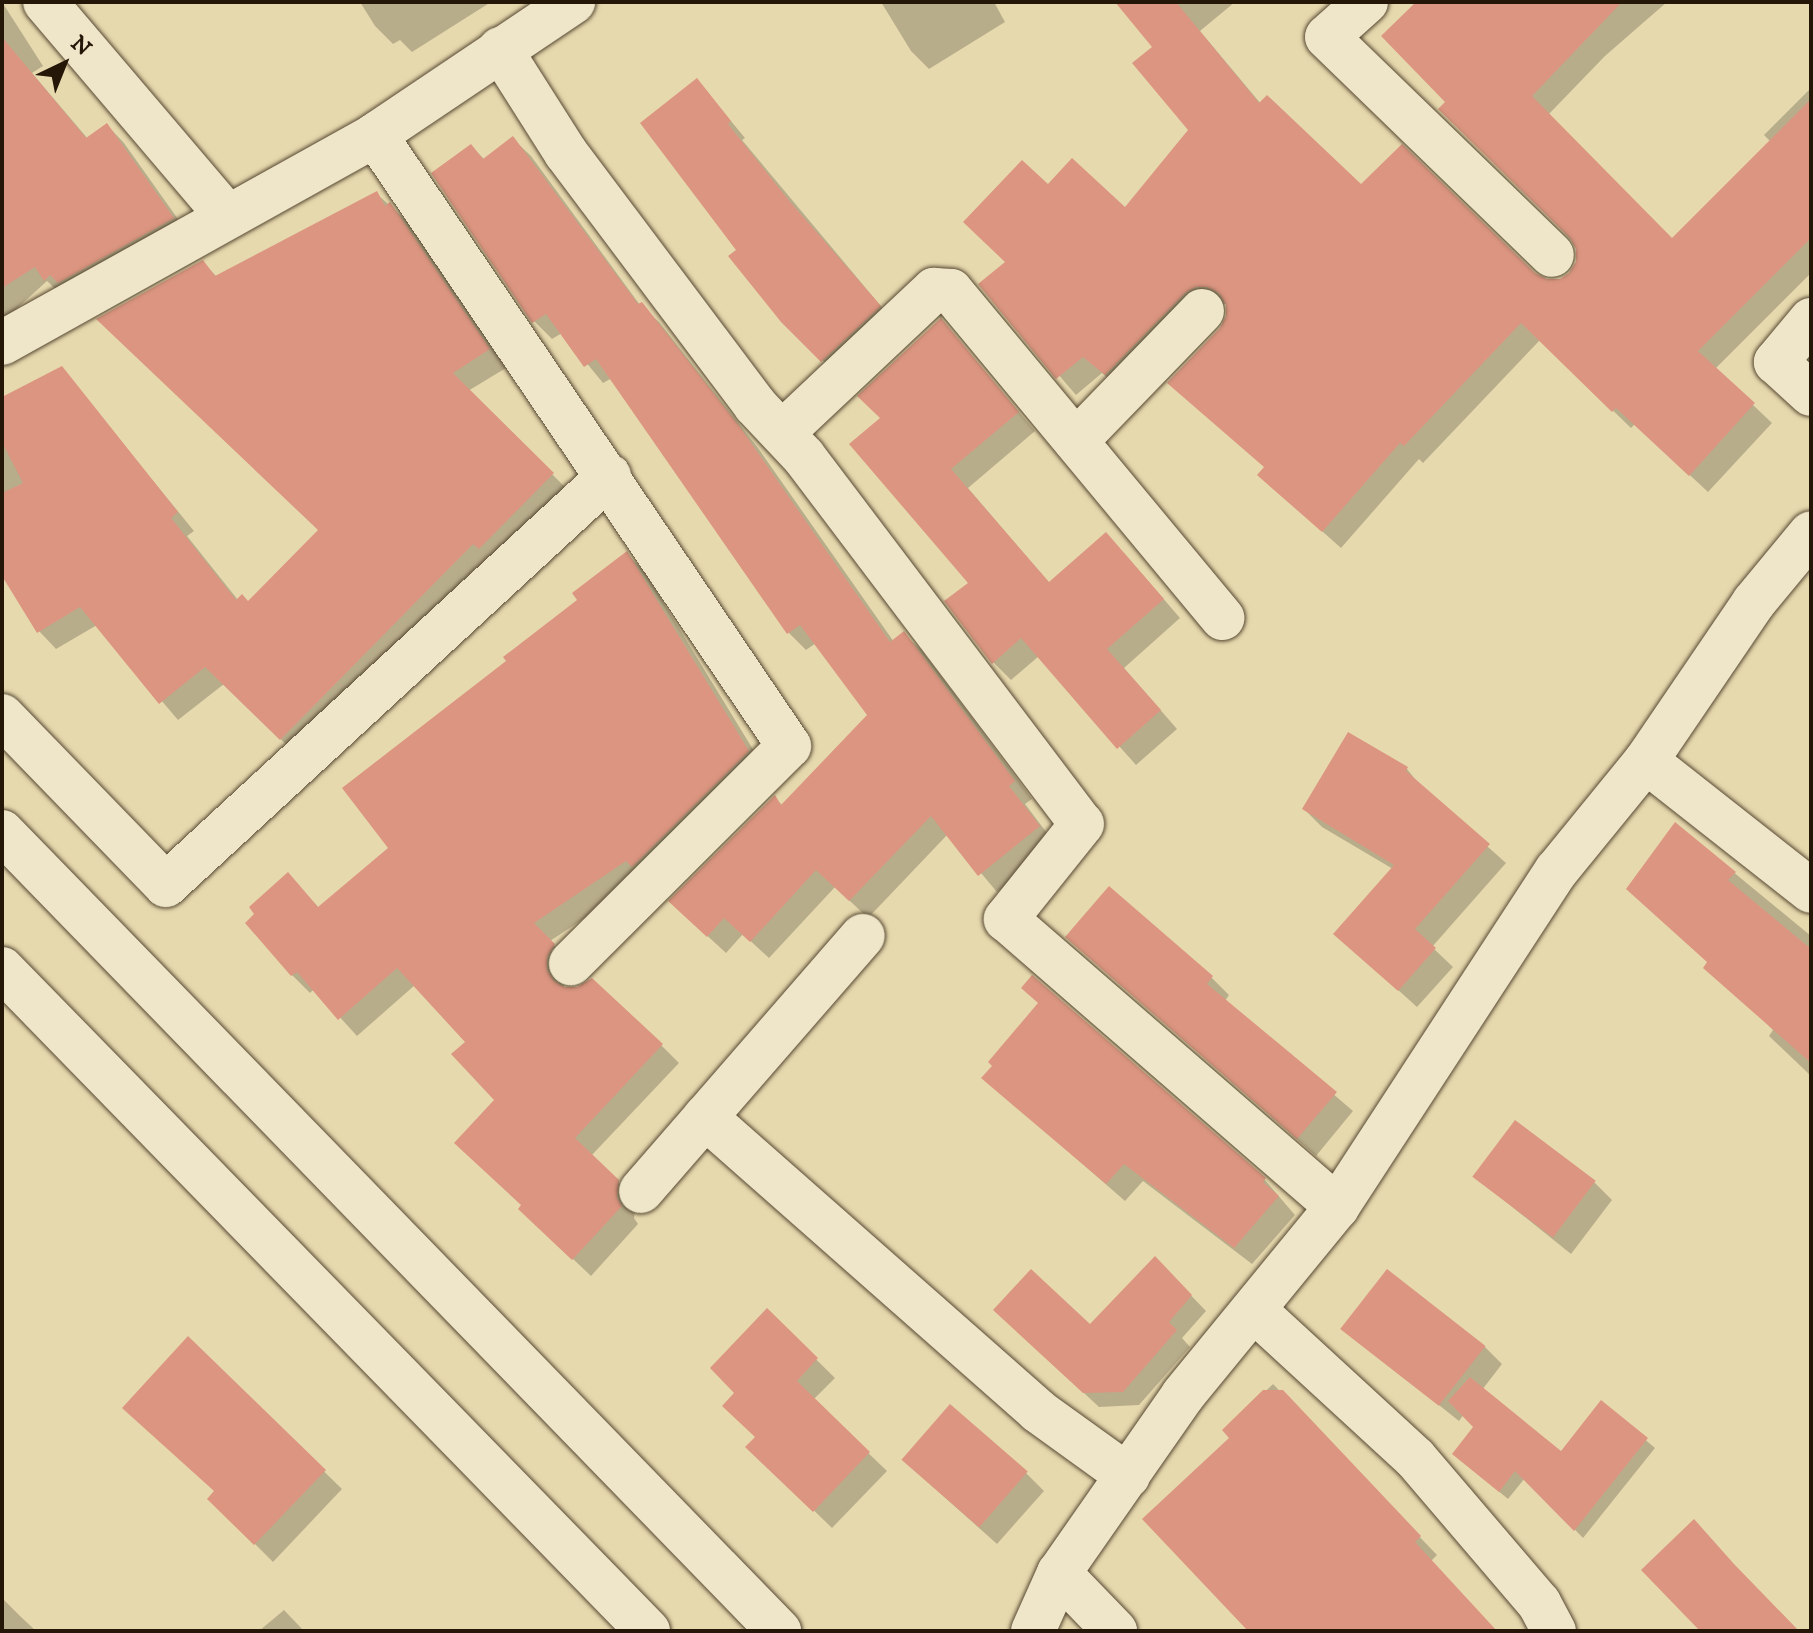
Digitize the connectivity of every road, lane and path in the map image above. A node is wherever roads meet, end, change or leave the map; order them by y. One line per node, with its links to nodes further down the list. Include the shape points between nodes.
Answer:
1 (45, 2): 6 (street)
2 (573, 2): 4 (street)
3 (1366, 2): 7 (street, via 1327,37)
4 (500, 49): 5 (street); 12 (street, via 566,153 755,405)
5 (375, 135): 6 (street); 14 (street)
6 (227, 216): 10 (street)
7 (1552, 255)
8 (1202, 311): 13 (street)
9 (1811, 320): 11 (street, via 1776,362)
10 (2, 343)
11 (1811, 394)
12 (782, 433): 13 (street, via 934,290 951,291); 26 (street, via 1082,824 1006,919)
13 (1076, 441): 16 (street)
14 (609, 476): 17 (street, via 166,885); 22 (street, via 789,746)
15 (1811, 533): 18 (street, via 1754,602)
16 (1222, 618)
17 (2, 716)
18 (1646, 761): 20 (street); 26 (street, via 1557,870)
19 (2, 832): 31 (street)
20 (1811, 891)
21 (863, 936): 24 (street)
22 (571, 963)
23 (2, 969): 30 (street)
24 (705, 1117): 25 (street); 28 (street, via 1038,1411)
25 (641, 1191)
26 (1337, 1207): 27 (street)
27 (1254, 1310): 28 (street, via 1183,1395); 34 (street, via 1415,1458 1539,1603)
28 (1128, 1476): 29 (street)
29 (1059, 1573): 32 (street); 33 (street)
30 (648, 1631)
31 (779, 1631)
32 (1033, 1631)
33 (1115, 1631)
34 (1554, 1631)

